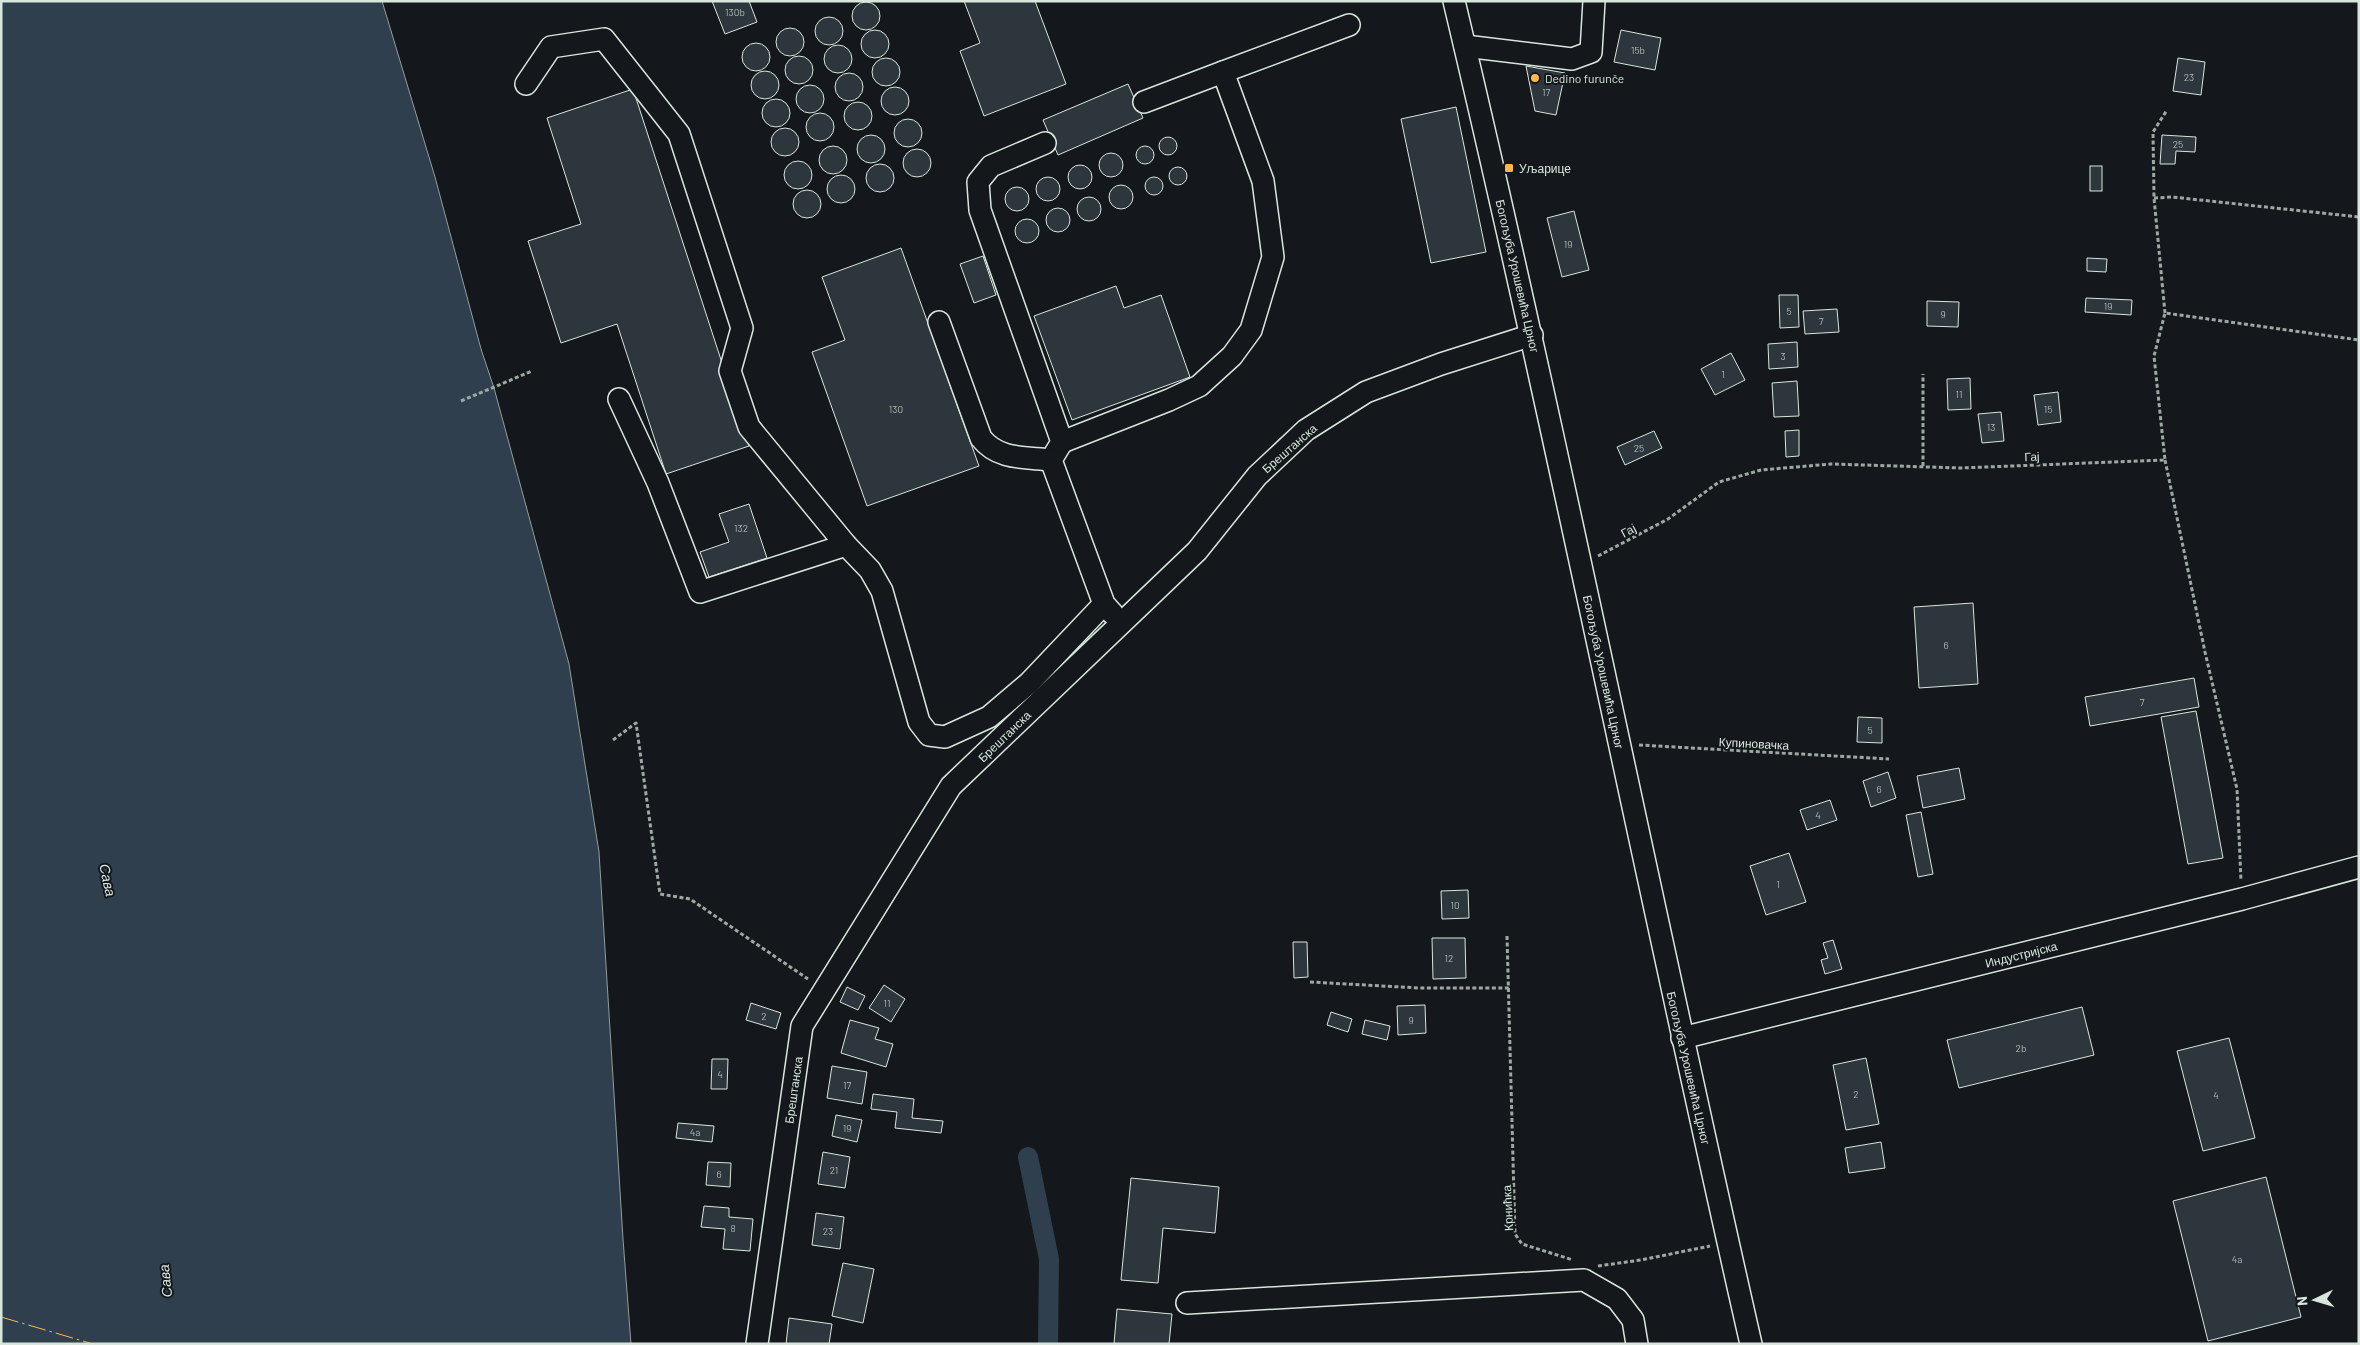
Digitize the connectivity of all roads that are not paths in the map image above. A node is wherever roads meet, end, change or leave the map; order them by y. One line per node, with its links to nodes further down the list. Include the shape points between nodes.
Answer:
1 (1454, 1): 4 (street, Богољуба Урошевића Црног)
2 (1594, 1): 4 (street, via 1592,52 1586,55 1572,59)
3 (1349, 25): 5 (street)
4 (1465, 46): 10 (street, Богољуба Урошевића Црног)
5 (1223, 72): 7 (street); 12 (street, via 1262,181 1273,257 1251,330 1232,356 1199,386)
6 (526, 84): 14 (street, via 551,47 604,39 679,134 742,328 730,371 749,427)
7 (1144, 102)
8 (1045, 142): 12 (street, via 991,166 978,182 980,210)
9 (940, 322): 13 (street, via 981,438 989,448 1000,454)
10 (1532, 335): 16 (street, Брештанска, via 1366,392 1306,430 1257,476 1197,551); 18 (street, Богољуба Урошевића Црног)
11 (619, 399): 14 (street, via 658,483 700,592)
12 (1062, 442): 13 (street)
13 (1051, 460): 15 (street)
14 (846, 545): 15 (street, via 870,570 882,592 919,722 930,735 944,737 989,717 1029,683)
15 (1104, 604): 16 (street)
16 (1122, 623): 20 (street, Брештанска, via 951,786 802,1026)
17 (2359, 867): 18 (street, Индустријска)
18 (1682, 1038): 22 (street, Богољуба Урошевића Црног)
19 (1187, 1303): 21 (street, via 1584,1280 1617,1298 1633,1320)
20 (757, 1344)
21 (1637, 1344)
22 (1751, 1344)

